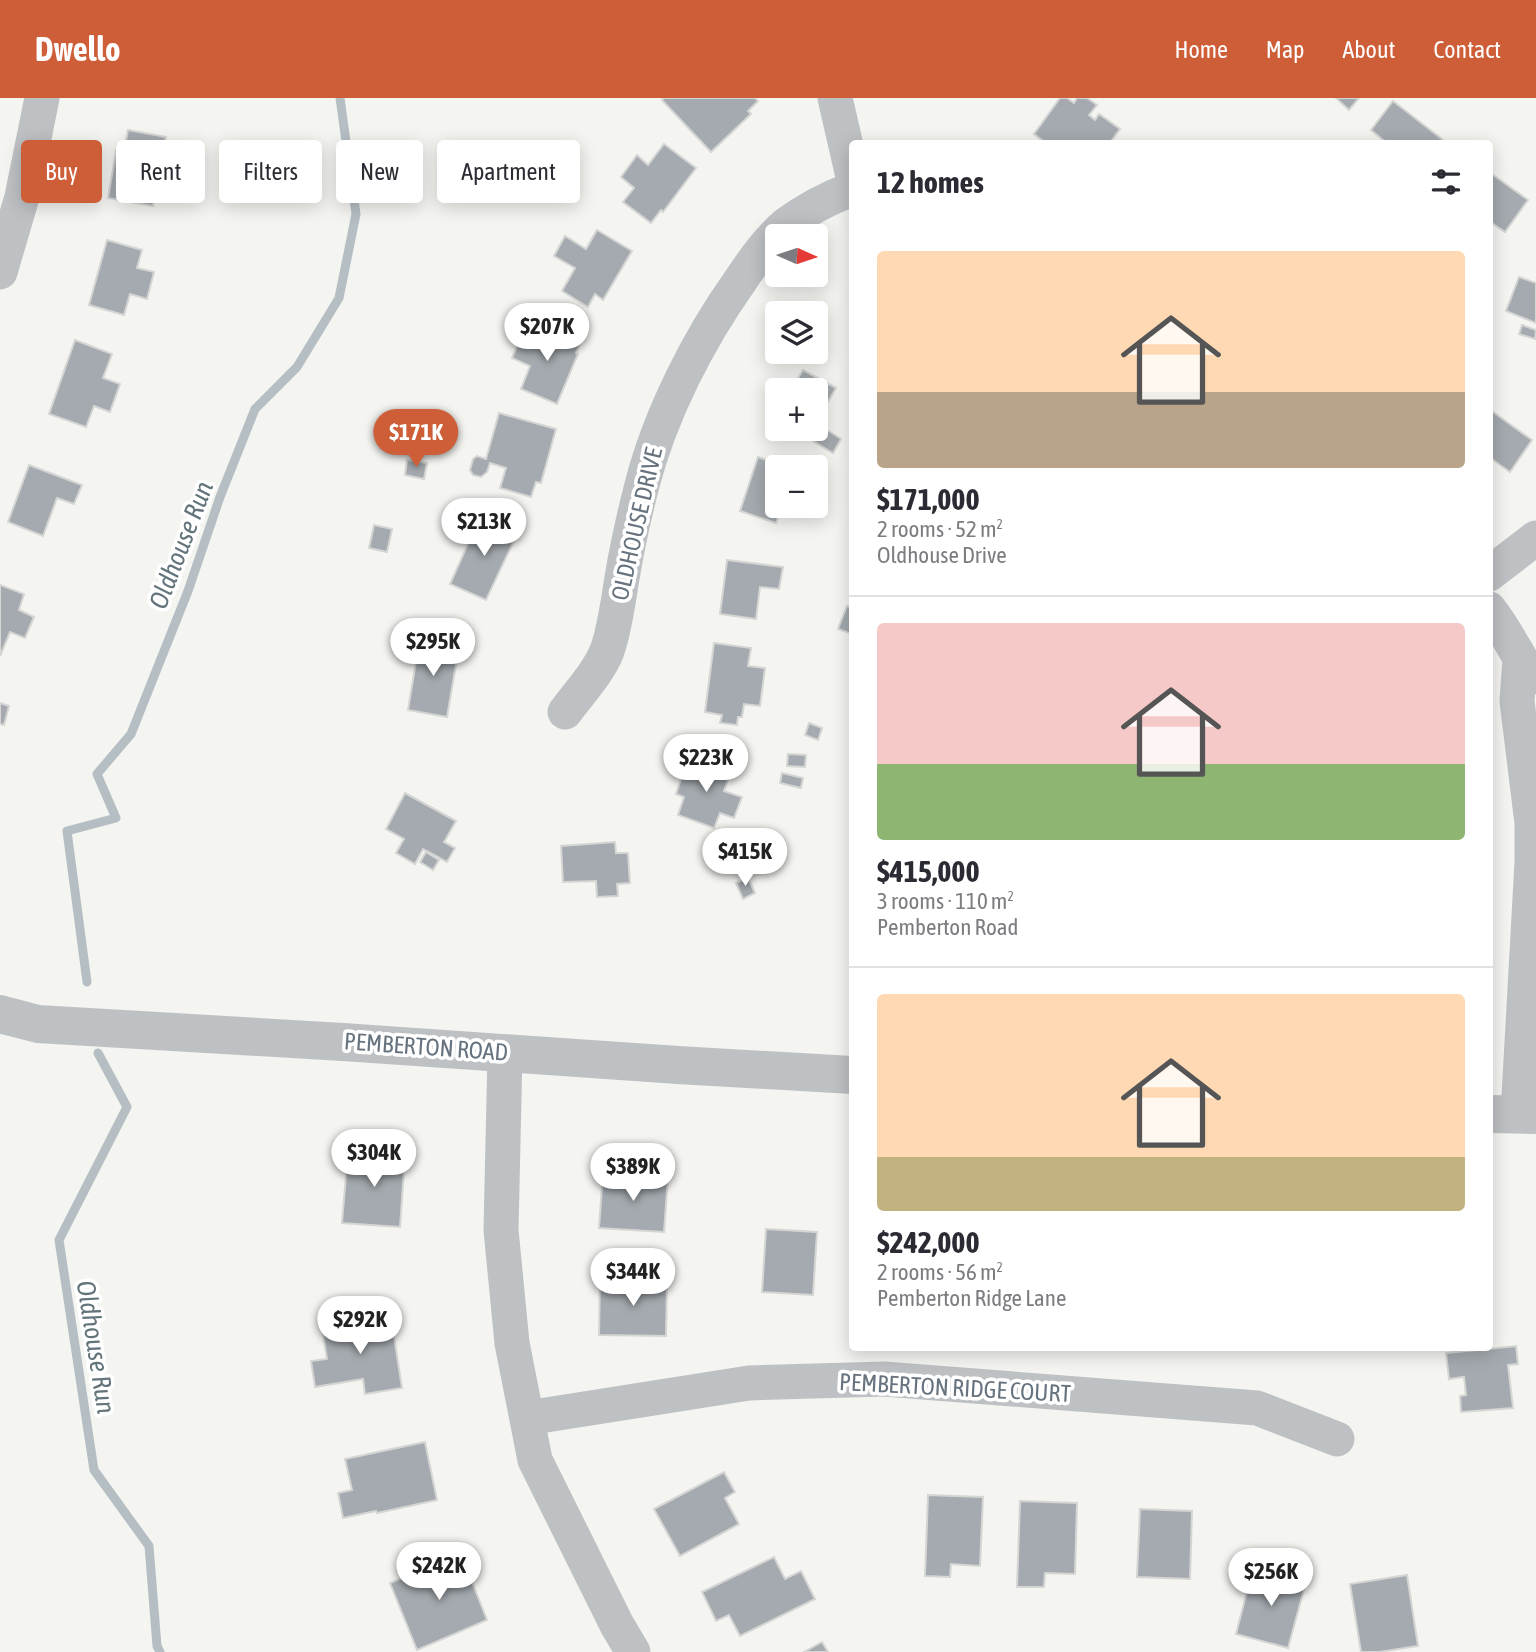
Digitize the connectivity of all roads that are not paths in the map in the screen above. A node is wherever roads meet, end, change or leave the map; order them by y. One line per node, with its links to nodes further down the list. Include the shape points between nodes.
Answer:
1 (41, 98): 5 (street, via 22,197)
2 (835, 98): 3 (street)
3 (849, 159)
4 (849, 190): 10 (street, OLDHOUSE DRIVE, via 826,199 787,225 759,253 698,348 665,418 642,483 607,651)
5 (0, 272)
6 (1536, 538): 7 (street)
7 (1493, 571)
8 (1493, 614): 9 (street)
9 (1528, 670): 14 (street, via 1517,701 1532,823 1532,862)
10 (565, 712)
11 (0, 1014): 12 (street, PEMBERTON ROAD, via 38,1024)
12 (505, 1053): 13 (street, PEMBERTON ROAD); 15 (street, via 501,1230 512,1343)
13 (849, 1075)
14 (1514, 1115)
15 (527, 1418): 16 (street, PEMBERTON RIDGE COURT, via 749,1383 884,1379 1257,1408); 17 (street, via 534,1460)
16 (1337, 1439)
17 (633, 1652)

